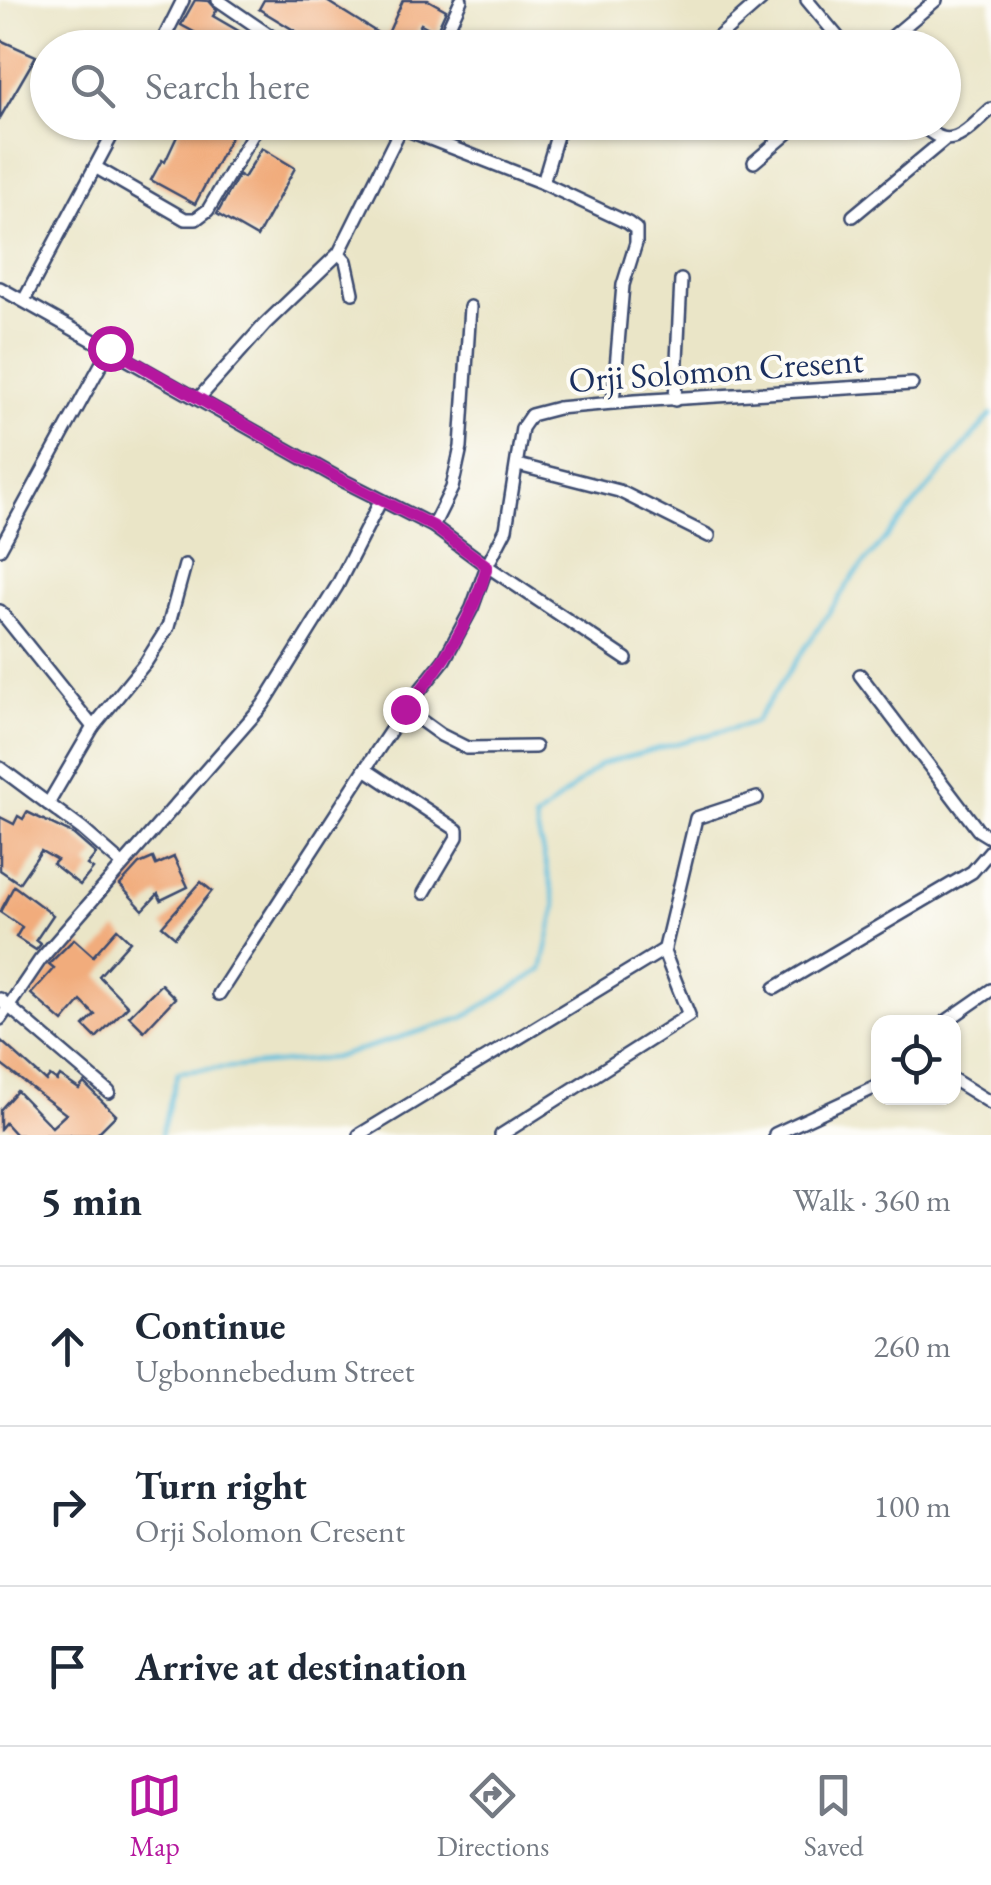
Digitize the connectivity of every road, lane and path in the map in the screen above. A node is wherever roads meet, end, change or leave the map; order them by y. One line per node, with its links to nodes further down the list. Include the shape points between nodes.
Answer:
1 (183, 0): 7 (street)
2 (218, 0): 8 (street)
3 (462, 0): 9 (street)
4 (761, 0): 10 (street)
5 (807, 0): 11 (street)
6 (936, 0): 12 (street)
7 (168, 30)
8 (262, 30)
9 (447, 30)
10 (727, 30)
11 (832, 30)
12 (900, 30)
13 (991, 110): 14 (street)
14 (961, 134)
15 (109, 140): 23 (street)
16 (249, 140): 23 (street, via 196,219 185,219)
17 (396, 140): 26 (street)
18 (439, 140): 24 (street)
19 (556, 140): 24 (street)
20 (780, 140): 22 (street)
21 (943, 141): 25 (street)
22 (754, 162)
23 (95, 167): 30 (street)
24 (543, 183): 37 (street, via 628,222 638,233 623,285)
25 (853, 216)
26 (339, 253): 29 (street); 35 (street)
27 (681, 280): 36 (street)
28 (4, 290): 30 (street); 31 (street)
29 (353, 293)
30 (24, 300): 33 (street)
31 (0, 306)
32 (470, 306): 40 (street, via 461,447 452,488)
33 (110, 348): 35 (street); 42 (street)
34 (912, 384): 36 (street, Orji Solomon Cresent)
35 (199, 398): 39 (street)
36 (675, 400): 37 (street, Orji Solomon Cresent)
37 (613, 403): 38 (street, Orji Solomon Cresent, via 531,415 522,428)
38 (518, 464): 41 (street, via 619,491); 44 (street, Orji Solomon Cresent, via 506,529)
39 (381, 500): 40 (street); 57 (street, via 338,586 263,706)
40 (433, 526): 44 (street)
41 (708, 536)
42 (0, 549)
43 (185, 565): 49 (street, via 168,627)
44 (487, 566): 46 (street); 48 (street, Orji Solomon Cresent, via 444,660)
45 (0, 611): 49 (street)
46 (626, 659)
47 (860, 675): 55 (street, via 978,830)
48 (405, 709): 50 (street, via 467,748); 52 (street, Orji Solomon Cresent)
49 (93, 728): 54 (street)
50 (535, 747)
51 (0, 768): 54 (street)
52 (365, 768): 58 (street, via 456,830); 62 (street, Orji Solomon Cresent)
53 (757, 798): 59 (street, via 696,818)
54 (48, 804): 57 (street)
55 (991, 838)
56 (991, 850): 60 (street, via 972,872)
57 (122, 864): 63 (street)
58 (424, 893)
59 (665, 950): 70 (street); 71 (street, via 689,1014)
60 (776, 988)
61 (991, 990): 64 (street)
62 (220, 994)
63 (4, 1003): 65 (street); 68 (street)
64 (955, 1015)
65 (0, 1018)
66 (961, 1084): 69 (street)
67 (871, 1089): 72 (street)
68 (109, 1092)
69 (991, 1103)
70 (359, 1135)
71 (501, 1135)
72 (778, 1135)

